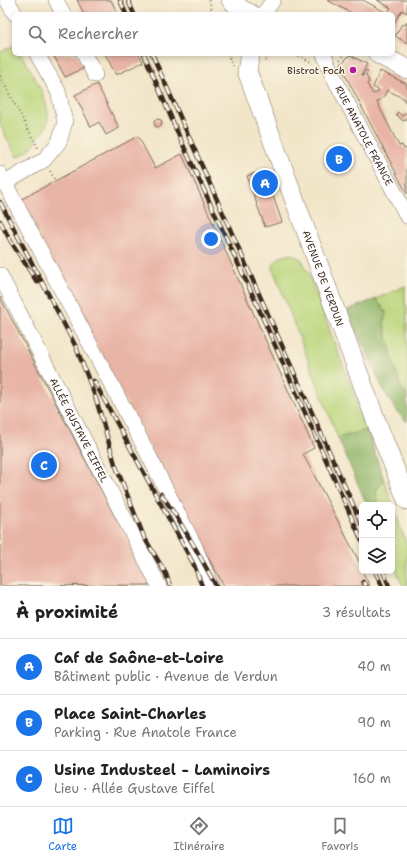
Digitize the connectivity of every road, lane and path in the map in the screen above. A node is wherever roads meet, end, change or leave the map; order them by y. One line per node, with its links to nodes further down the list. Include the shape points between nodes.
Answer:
1 (7, 0): 6 (street)
2 (56, 0): 7 (street)
3 (209, 0): 8 (path)
4 (231, 0): 9 (main road)
5 (273, 0): 10 (street)
6 (14, 12)
7 (62, 12)
8 (213, 12)
9 (246, 12)
10 (265, 12)
11 (38, 56): 19 (street, via 58,91 65,122 59,142)
12 (85, 56): 17 (street)
13 (250, 56): 24 (main road, AVENUE DE VERDUN, via 247,71)
14 (325, 56): 22 (street, RUE ANATOLE FRANCE)
15 (382, 56): 16 (main road)
16 (407, 69)
17 (95, 75)
18 (0, 76): 19 (path)
19 (44, 160): 20 (street); 21 (path)
20 (2, 178): 26 (street, via 145,448 195,547)
21 (55, 180)
22 (407, 216)
23 (0, 275): 25 (street, ALLÉE GUSTAVE EIFFEL)
24 (407, 500)
25 (159, 586)
26 (211, 586)

